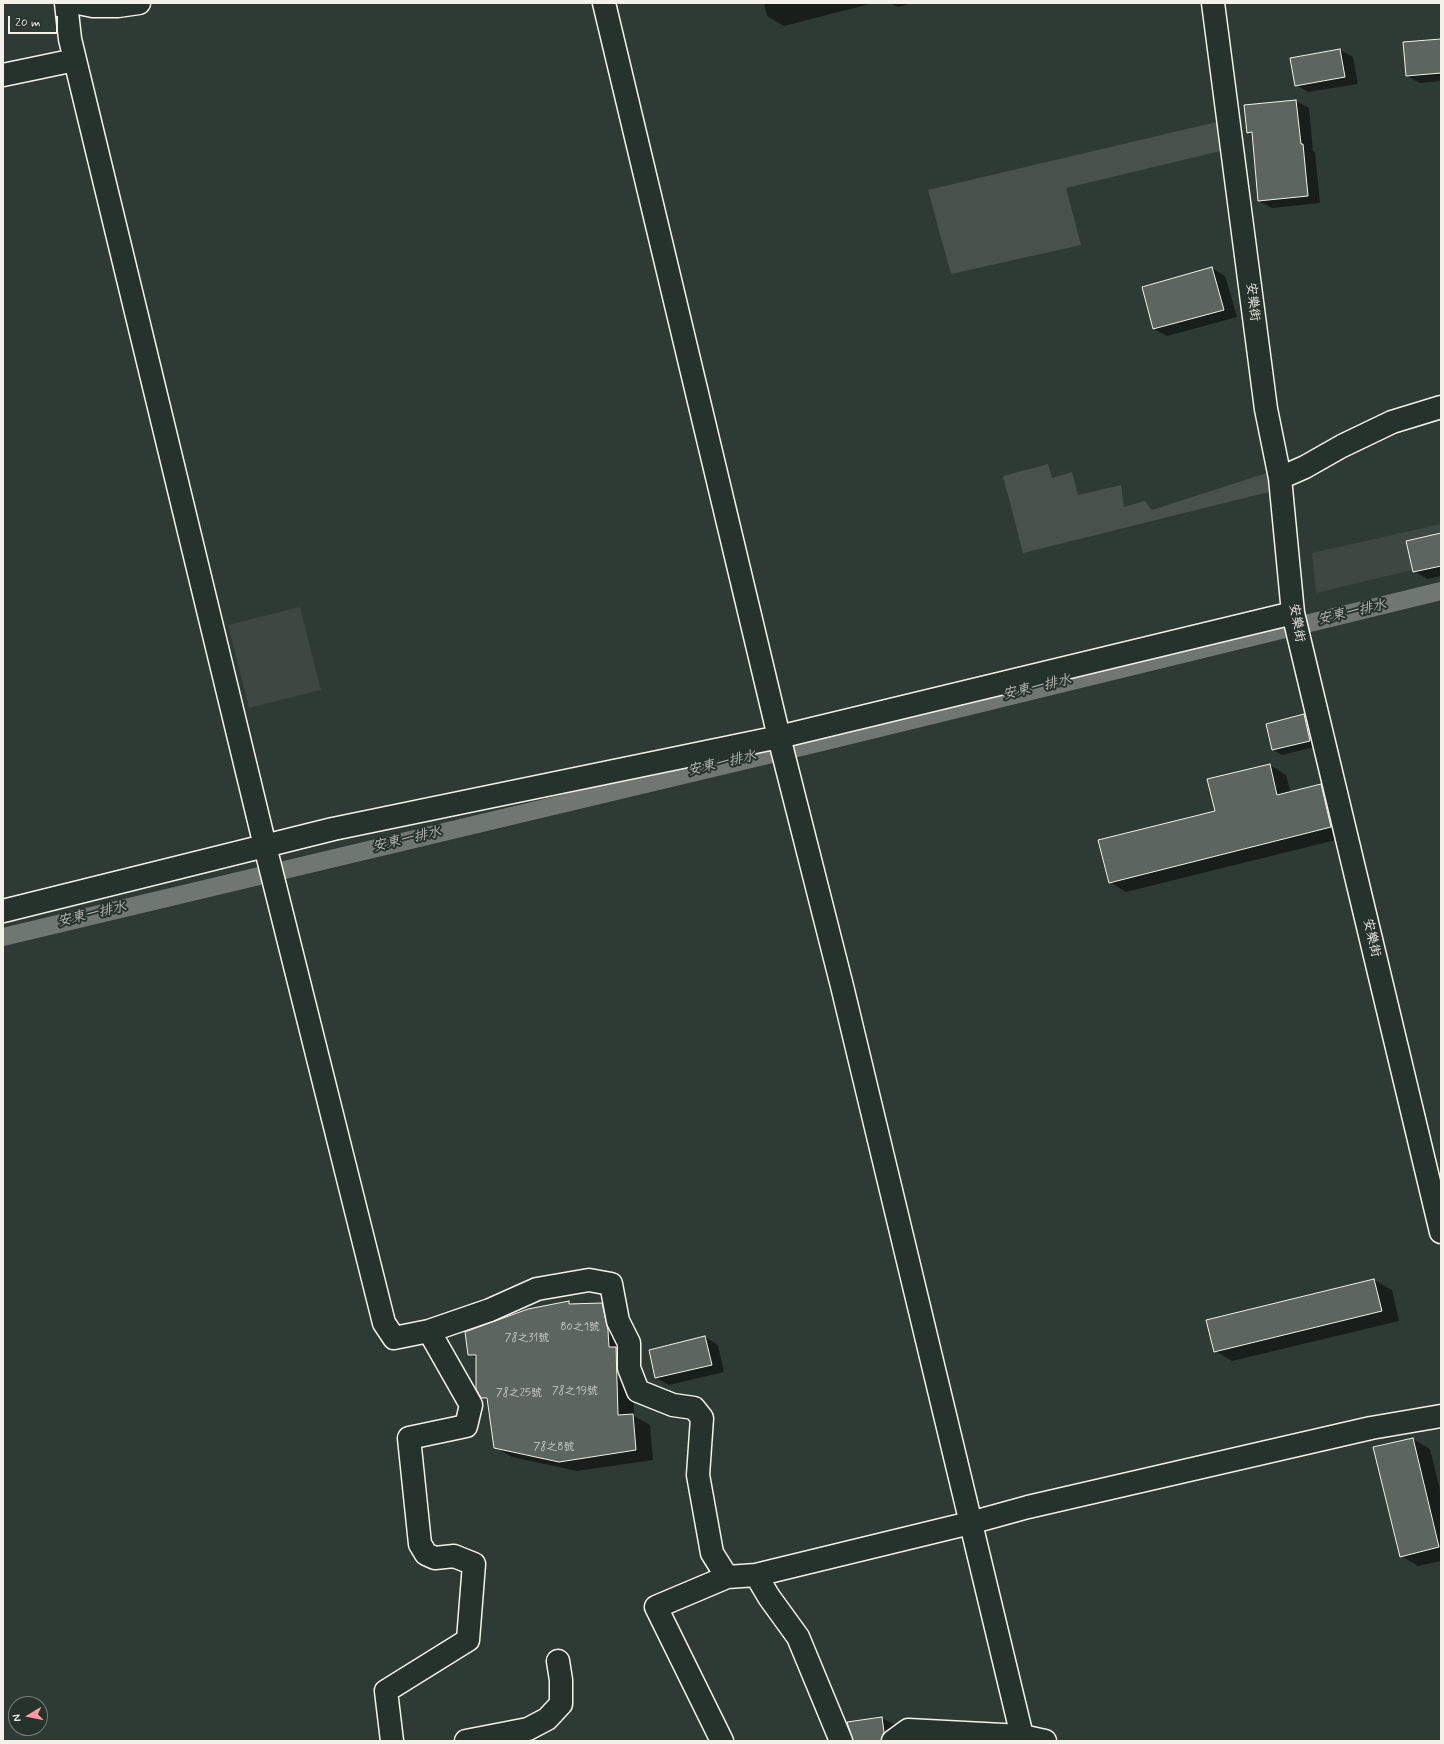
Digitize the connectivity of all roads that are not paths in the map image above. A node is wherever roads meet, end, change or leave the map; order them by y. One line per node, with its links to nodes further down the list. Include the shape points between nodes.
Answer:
1 (66, 3): 6 (street)
2 (78, 3): 3 (street, via 118,6)
3 (139, 3)
4 (604, 3): 11 (street)
5 (1213, 3): 9 (street, 安樂街, via 1266,409)
6 (75, 60): 7 (street); 12 (street)
7 (3, 74)
8 (1441, 407): 9 (street, via 1392,422)
9 (1280, 478): 10 (street, 安樂街)
10 (1293, 613): 11 (street); 14 (street, 安樂街)
11 (780, 737): 12 (street, via 333,829); 17 (street)
12 (265, 846): 13 (street); 15 (street, via 384,1323 394,1338)
13 (3, 911)
14 (1441, 1232)
15 (429, 1331): 19 (street, via 490,1310 537,1290 589,1280 611,1284 618,1321 629,1343 629,1368 638,1391 673,1405 694,1408 702,1418 698,1475 712,1553); 22 (street, via 471,1405 466,1426 409,1438 420,1544 426,1554 435,1558 454,1556 474,1564 468,1640 386,1691)
16 (1441, 1416): 17 (street, via 1371,1428 1028,1507)
17 (970, 1523): 18 (street); 21 (street)
18 (756, 1574): 19 (street); 25 (street, via 798,1637)
19 (727, 1576): 24 (street, via 656,1607)
20 (558, 1661): 23 (street, via 561,1704 547,1719 528,1728)
21 (1022, 1736): 26 (street, via 908,1730); 27 (street)
22 (392, 1741)
23 (466, 1741)
24 (722, 1741)
25 (841, 1741)
26 (893, 1741)
27 (1046, 1741)

